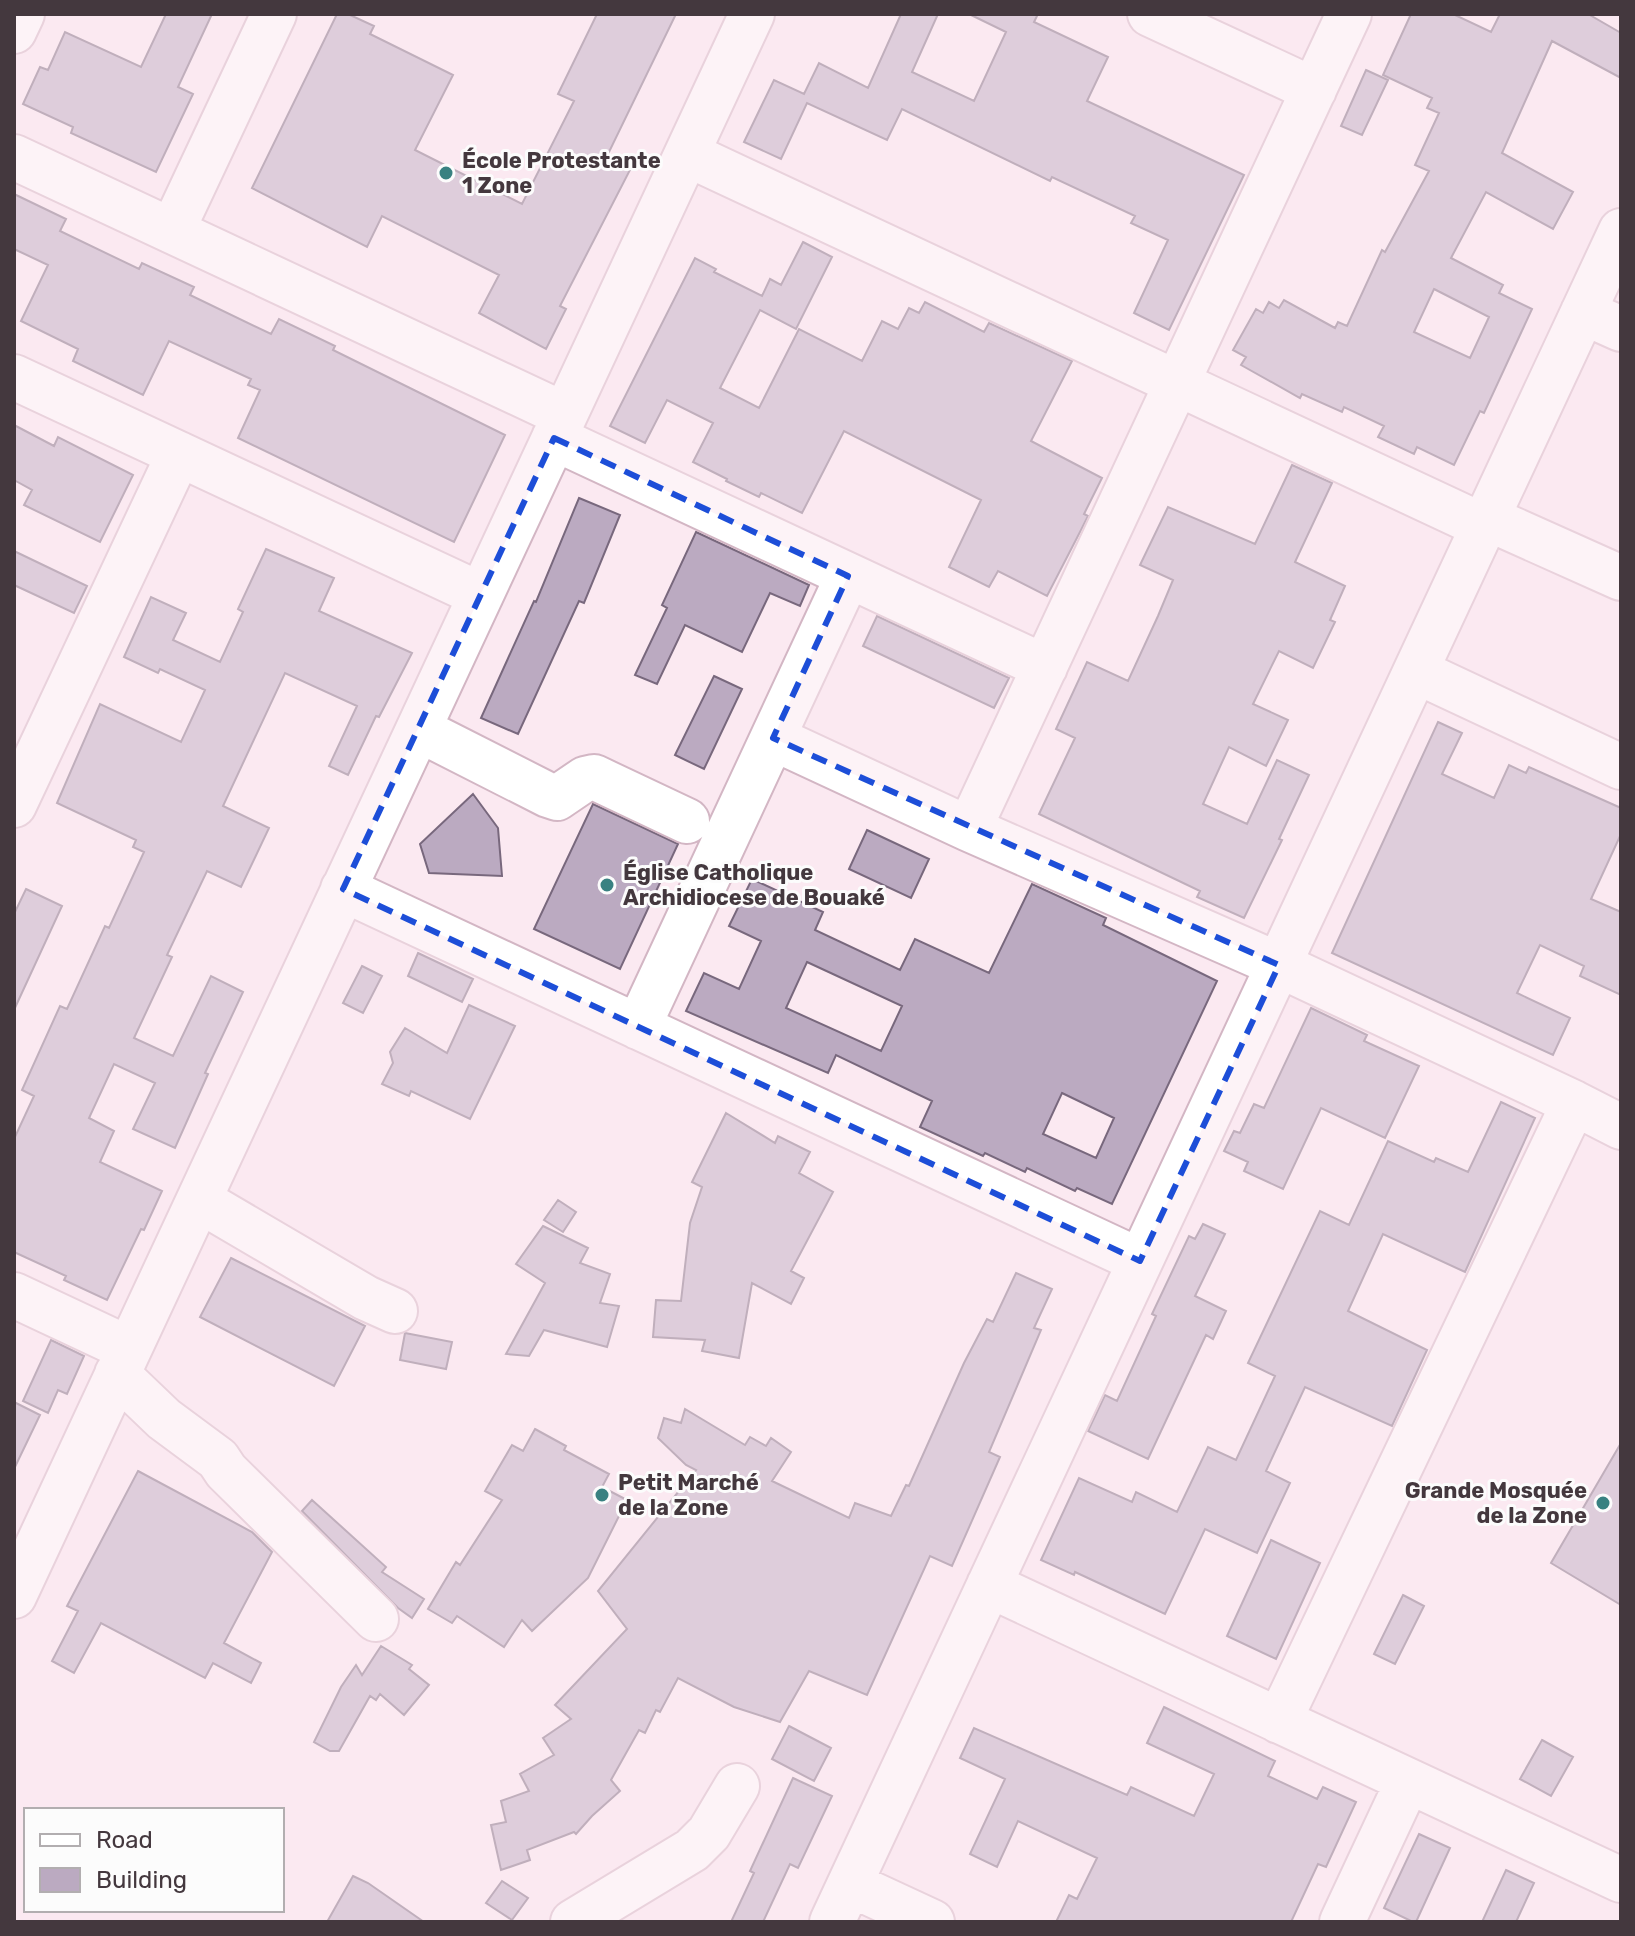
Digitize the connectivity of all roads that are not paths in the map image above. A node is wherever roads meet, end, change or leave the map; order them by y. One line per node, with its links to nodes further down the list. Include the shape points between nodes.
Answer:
1 (22, 14): 6 (street)
2 (274, 14): 10 (street)
3 (752, 14): 8 (street)
4 (1150, 14): 7 (street)
5 (1349, 14): 7 (street)
6 (14, 31)
7 (1314, 90): 14 (street)
8 (687, 154): 14 (street); 15 (street)
9 (14, 157): 10 (street)
10 (172, 231): 15 (street)
11 (1621, 231): 12 (street)
12 (1602, 321): 17 (street)
13 (14, 377): 16 (street)
14 (1176, 382): 17 (street); 21 (street)
15 (560, 426): 18 (street); 20 (street)
16 (179, 454): 20 (street); 25 (street)
17 (1485, 522): 19 (street); 22 (street)
18 (848, 576): 21 (street); 24 (street)
19 (1621, 578)
20 (481, 595): 23 (street)
21 (1045, 667): 29 (street)
22 (1416, 671): 26 (street); 31 (street)
23 (420, 730): 28 (street, via 548,795 557,798 594,777); 30 (street)
24 (773, 738): 29 (street); 32 (street)
25 (25, 752): 27 (street)
26 (1621, 767)
27 (14, 805)
28 (687, 821)
29 (969, 829): 31 (street)
30 (343, 889): 32 (street); 35 (street)
31 (1279, 965): 33 (street); 36 (street)
32 (638, 1027): 36 (street)
33 (1574, 1103): 34 (street); 43 (street)
34 (1621, 1127)
35 (199, 1200): 38 (street); 39 (street)
36 (1140, 1261): 40 (street)
37 (14, 1295): 39 (street)
38 (395, 1311)
39 (123, 1361): 41 (street); 42 (street, via 172,1426 218,1459)
40 (989, 1585): 43 (street); 47 (street)
41 (14, 1596)
42 (376, 1619)
43 (1279, 1721): 44 (street)
44 (1408, 1781): 46 (street); 50 (street)
45 (737, 1786): 48 (street, via 709,1833 692,1850)
46 (1621, 1880)
47 (841, 1903): 49 (street)
48 (573, 1922)
49 (932, 1922)
50 (1342, 1922)

